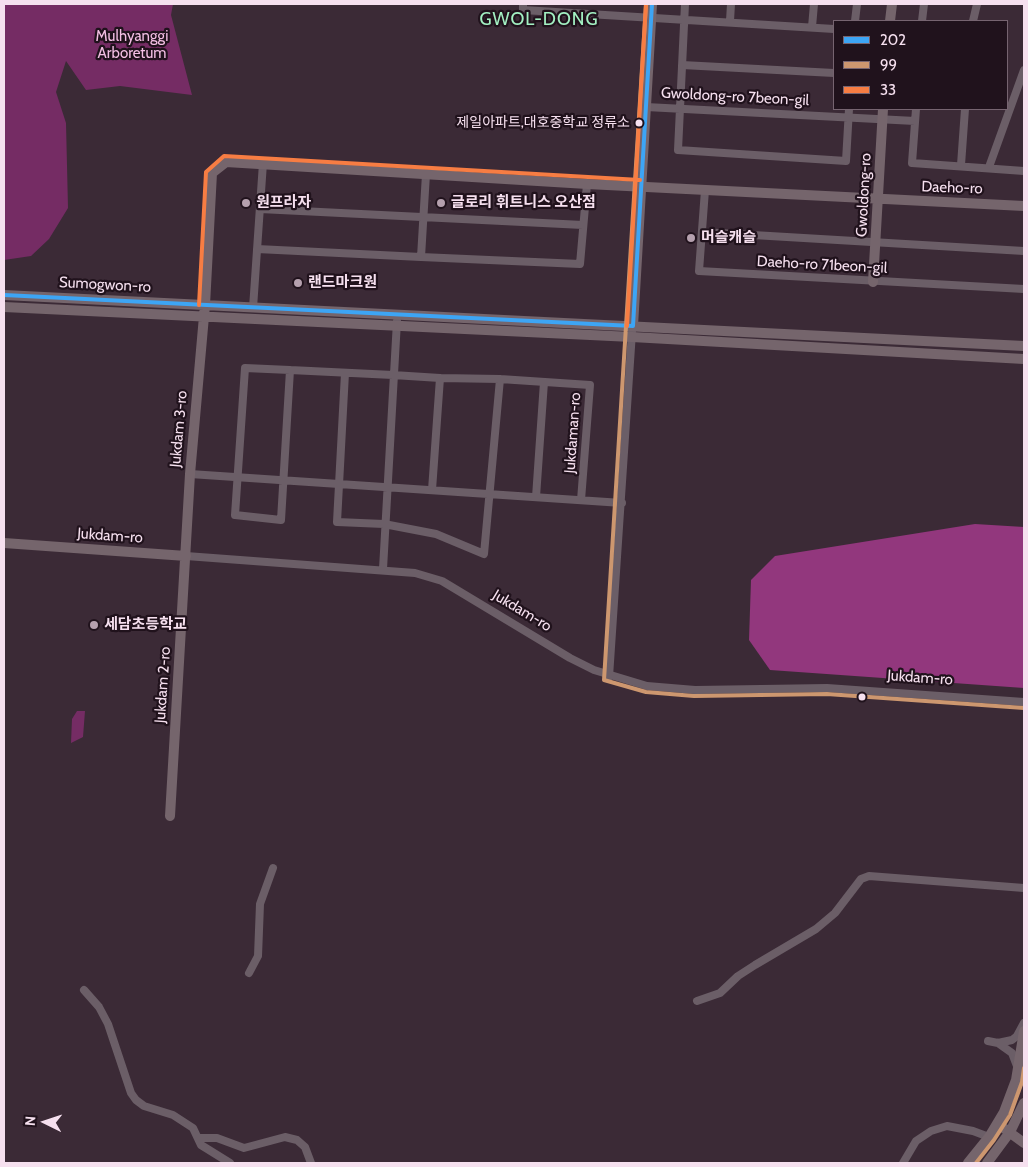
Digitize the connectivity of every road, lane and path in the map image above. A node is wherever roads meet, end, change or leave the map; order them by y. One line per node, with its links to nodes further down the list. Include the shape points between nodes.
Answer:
1 (523, 4): 10 (street, via 522,10)
2 (652, 4): 10 (street)
3 (685, 4): 11 (street)
4 (731, 4): 16 (street)
5 (814, 4): 17 (street)
6 (857, 4): 12 (street)
7 (892, 4): 13 (street)
8 (924, 4): 14 (street)
9 (977, 4): 15 (street)
10 (651, 17): 11 (street); 22 (street)
11 (684, 20): 16 (street); 19 (street)
12 (855, 20)
13 (890, 20)
14 (922, 20)
15 (973, 20)
16 (730, 22): 17 (street)
17 (812, 28): 18 (street)
18 (833, 29)
19 (682, 65): 21 (street); 23 (street)
20 (1024, 70): 31 (street)
21 (833, 73)
22 (646, 107): 23 (street, Gwoldong-ro 7beon-gil); 35 (street)
23 (680, 108): 26 (street, Gwoldong-ro 7beon-gil); 26 (street, via 678,150 846,161)
24 (916, 110): 28 (street)
25 (965, 110): 30 (street)
26 (849, 113): 27 (street, Gwoldong-ro 7beon-gil)
27 (883, 114): 28 (street, Gwoldong-ro 7beon-gil); 37 (street, Gwoldong-ro)
28 (915, 121): 30 (street, via 912,163)
29 (263, 163): 33 (street); 39 (street); 50 (street, via 226,162 212,174)
30 (961, 165): 31 (street)
31 (989, 167): 32 (street)
32 (1024, 170)
33 (426, 174): 34 (street); 40 (street)
34 (587, 184): 35 (street); 41 (street)
35 (640, 186): 36 (street, Daeho-ro); 56 (street)
36 (705, 190): 37 (street, Daeho-ro); 42 (street, Daeho-ro 71beon-gil)
37 (878, 200): 38 (street, Daeho-ro); 43 (street, Gwoldong-ro)
38 (1024, 206)
39 (260, 209): 40 (street); 44 (street)
40 (424, 218): 41 (street); 46 (street)
41 (583, 225): 46 (street, via 580,264)
42 (702, 232): 43 (street); 47 (street, Daeho-ro 71beon-gil, via 699,271)
43 (876, 244): 45 (street); 47 (street, Gwoldong-ro)
44 (257, 250): 46 (street); 52 (street)
45 (1024, 251)
46 (421, 257)
47 (873, 282): 48 (street, Daeho-ro 71beon-gil)
48 (1024, 289)
49 (4, 295): 50 (street, Sumogwon-ro)
50 (205, 305): 52 (street, Sumogwon-ro); 54 (street, Jukdam 3-ro)
51 (4, 307): 54 (street, Sumogwon-ro)
52 (253, 308): 53 (street, Sumogwon-ro)
53 (397, 314): 55 (street); 56 (street, Sumogwon-ro)
54 (204, 317): 55 (street, Sumogwon-ro); 66 (street, Jukdam 3-ro)
55 (396, 326): 57 (street, Sumogwon-ro); 62 (street)
56 (633, 326): 57 (street); 58 (street, Sumogwon-ro)
57 (632, 336): 59 (street, Sumogwon-ro); 75 (street)
58 (1024, 346)
59 (1024, 359)
60 (290, 370): 61 (street, Jukdaman-ro); 67 (street, Jukdaman-ro, via 245,368); 68 (street, Jukdaman-ro)
61 (345, 373): 62 (street, Jukdaman-ro); 69 (street)
62 (393, 375): 63 (street, Jukdaman-ro); 70 (street)
63 (440, 378): 64 (street, Jukdaman-ro); 71 (street)
64 (500, 379): 65 (street, Jukdaman-ro); 72 (street)
65 (544, 382): 73 (street); 74 (street, Jukdaman-ro, via 590,385)
66 (190, 474): 67 (street); 78 (street, Jukdam 3-ro)
67 (238, 477): 68 (street); 68 (street, Jukdaman-ro, via 235,516 281,520)
68 (284, 480): 69 (street)
69 (338, 484): 70 (street); 76 (street, via 337,522)
70 (386, 487): 71 (street); 76 (street)
71 (432, 490): 72 (street)
72 (491, 494): 73 (street); 76 (street, via 484,554 436,534)
73 (536, 497): 74 (street)
74 (581, 500): 75 (street)
75 (622, 503): 80 (street)
76 (384, 524): 79 (street)
77 (4, 543): 78 (street, Jukdam-ro)
78 (186, 556): 79 (street, Jukdam-ro); 82 (street, Jukdam 2-ro)
79 (383, 569): 80 (street, Jukdam-ro, via 442,581 570,658)
80 (609, 677): 81 (street, Jukdam-ro, via 647,686 695,690 827,688)
81 (1024, 702)
82 (170, 816)
83 (273, 868): 85 (street, via 260,904 258,956)
84 (1024, 888): 87 (street, via 869,876 861,879 835,913 816,929 755,964 720,993)
85 (249, 973)
86 (84, 990): 97 (street, via 108,1024 131,1093 144,1106 173,1115 193,1128)
87 (697, 1001)
88 (1024, 1023): 91 (street, via 1012,1040)
89 (1024, 1031): 92 (street)
90 (988, 1041): 91 (street)
91 (998, 1043): 92 (street, via 1016,1059)
92 (1016, 1080): 94 (street)
93 (1024, 1103): 95 (street)
94 (998, 1124): 95 (street); 96 (street)
95 (1010, 1132): 98 (street); 103 (street)
96 (989, 1137): 101 (street, via 973,1130 947,1126 916,1141); 102 (street)
97 (198, 1138): 99 (street, via 201,1145); 100 (street, via 217,1138 244,1148 285,1137 297,1140 305,1147)
98 (1024, 1143)
99 (230, 1163)
100 (311, 1163)
101 (903, 1163)
102 (968, 1163)
103 (987, 1163)

